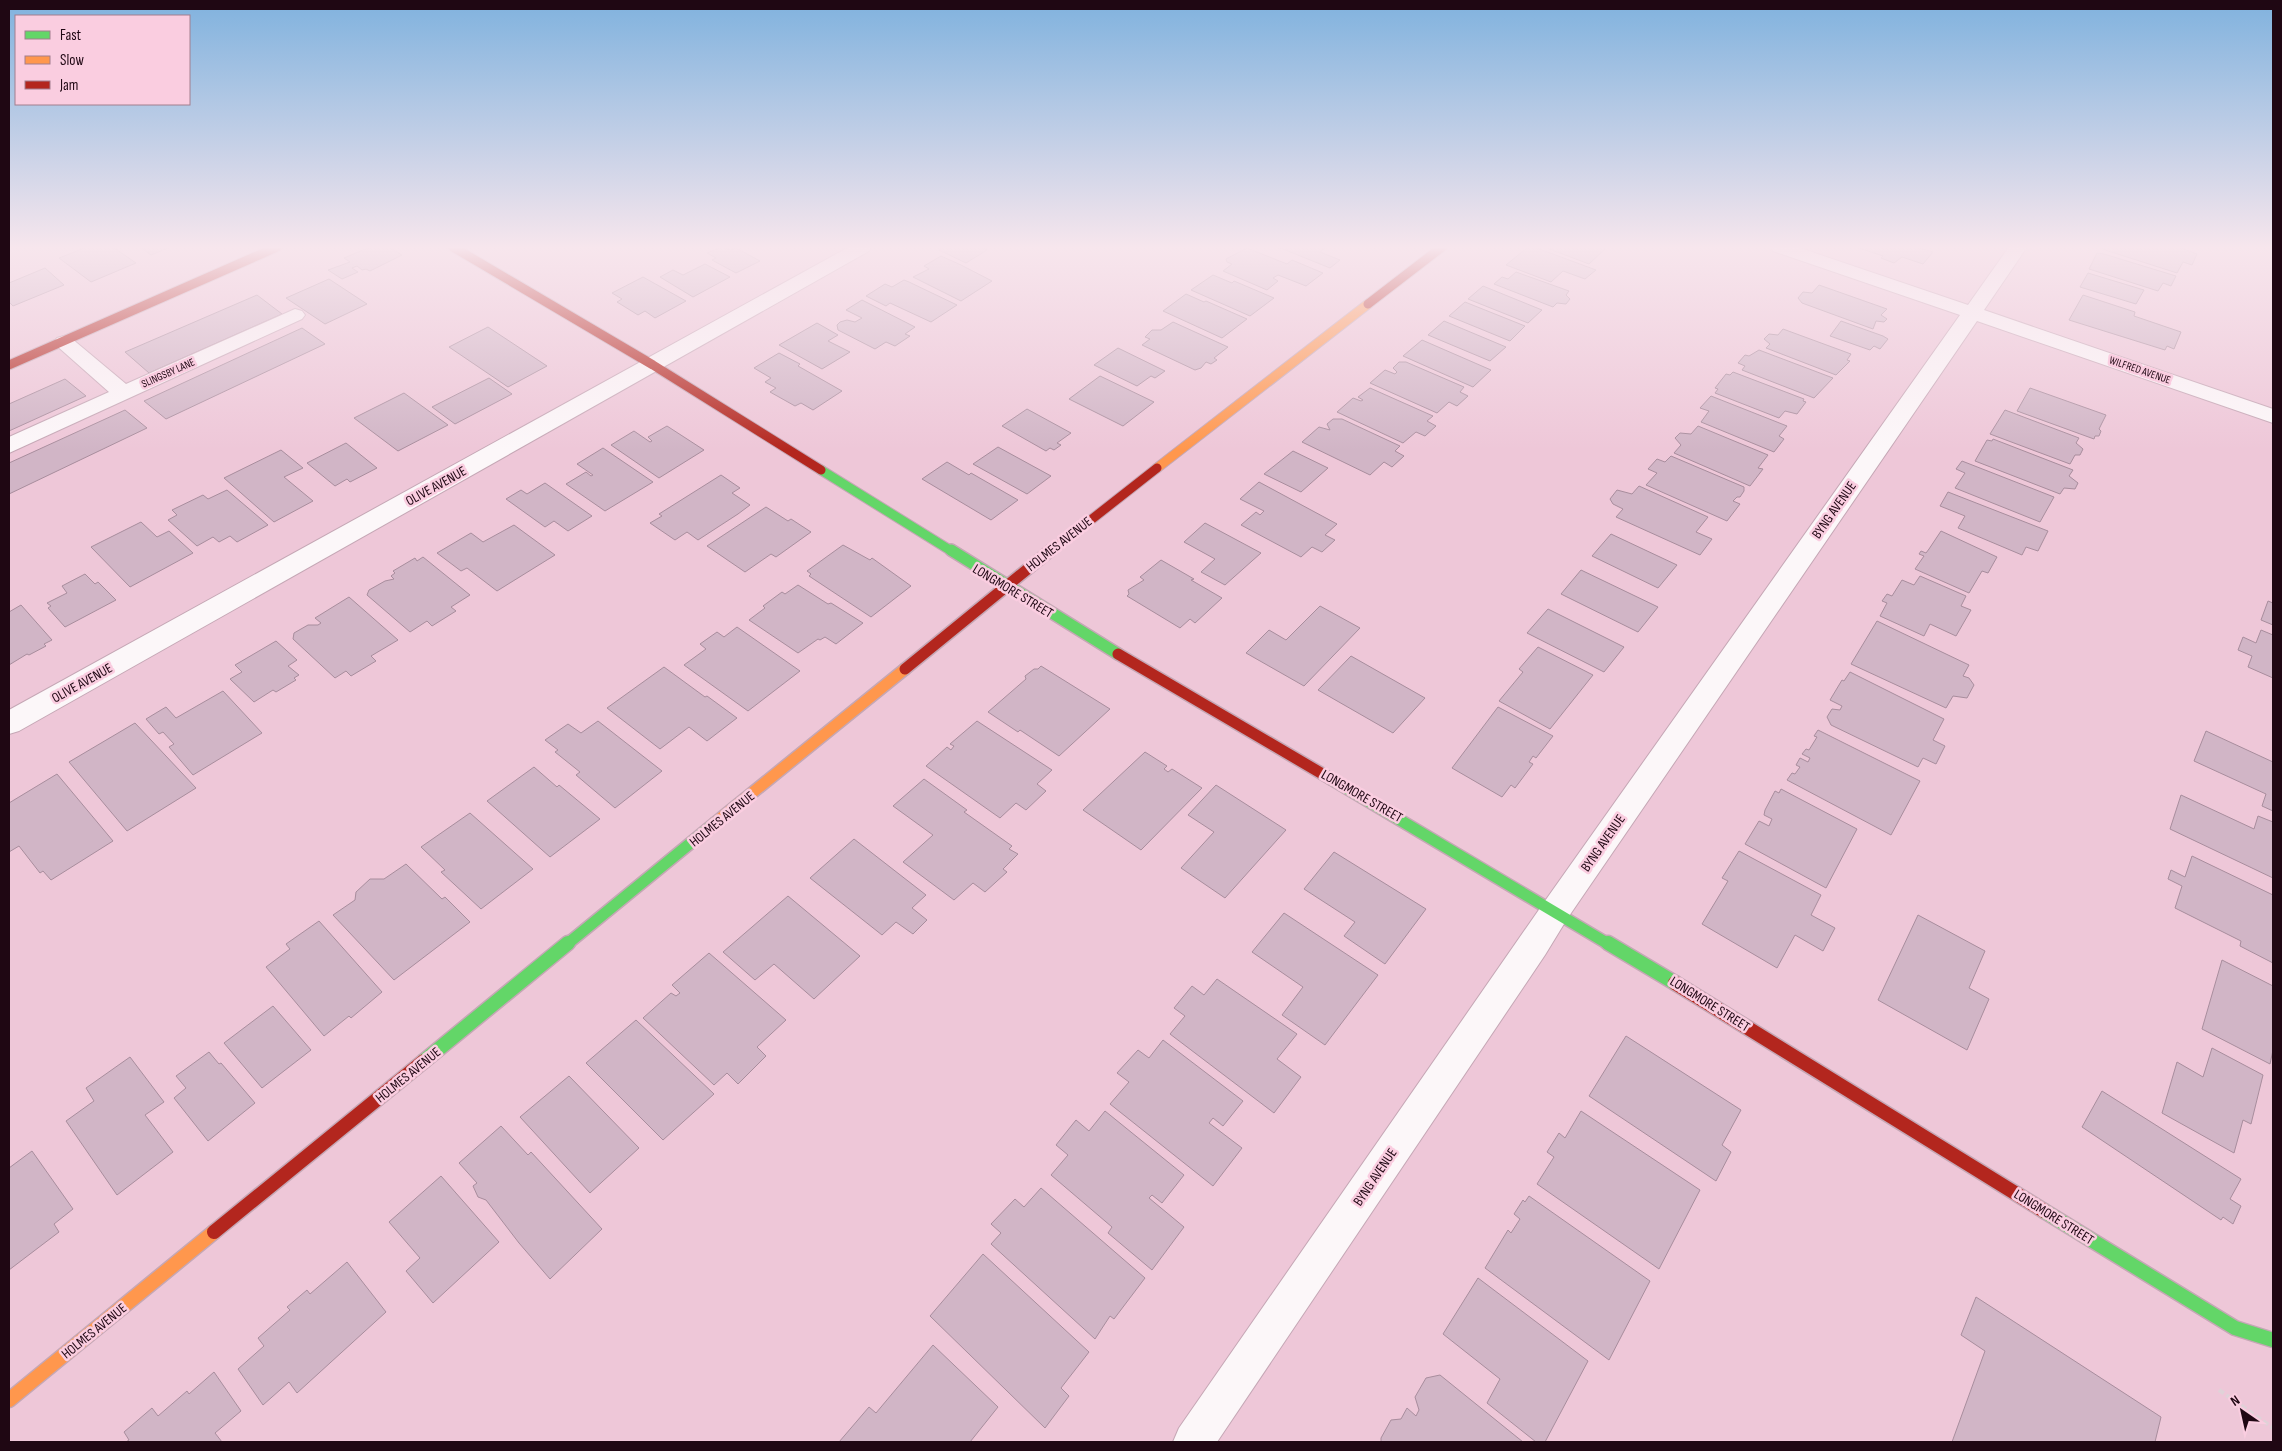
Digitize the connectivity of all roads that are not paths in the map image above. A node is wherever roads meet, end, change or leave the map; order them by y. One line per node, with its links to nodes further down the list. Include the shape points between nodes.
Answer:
1 (125, 315): 8 (street)
2 (295, 315): 11 (street, SLINGSBY LANE)
3 (568, 315): 10 (street, LONGMORE STREET)
4 (742, 315): 10 (street, OLIVE AVENUE)
5 (1355, 315): 14 (street, HOLMES AVENUE)
6 (1970, 315): 16 (street, BYNG AVENUE)
7 (1980, 315): 12 (street, WILFRED AVENUE)
8 (64, 342): 9 (street); 11 (street)
9 (9, 365)
10 (653, 365): 14 (street, LONGMORE STREET, via 971,566); 15 (street, OLIVE AVENUE)
11 (123, 393): 13 (street, SLINGSBY LANE)
12 (2273, 416)
13 (9, 446)
14 (1007, 585): 16 (street, LONGMORE STREET, via 1062,621); 18 (street, HOLMES AVENUE)
15 (9, 723)
16 (1556, 910): 17 (street, LONGMORE STREET, via 2235,1328); 19 (street, BYNG AVENUE)
17 (2273, 1340)
18 (9, 1400)
19 (1193, 1442)

